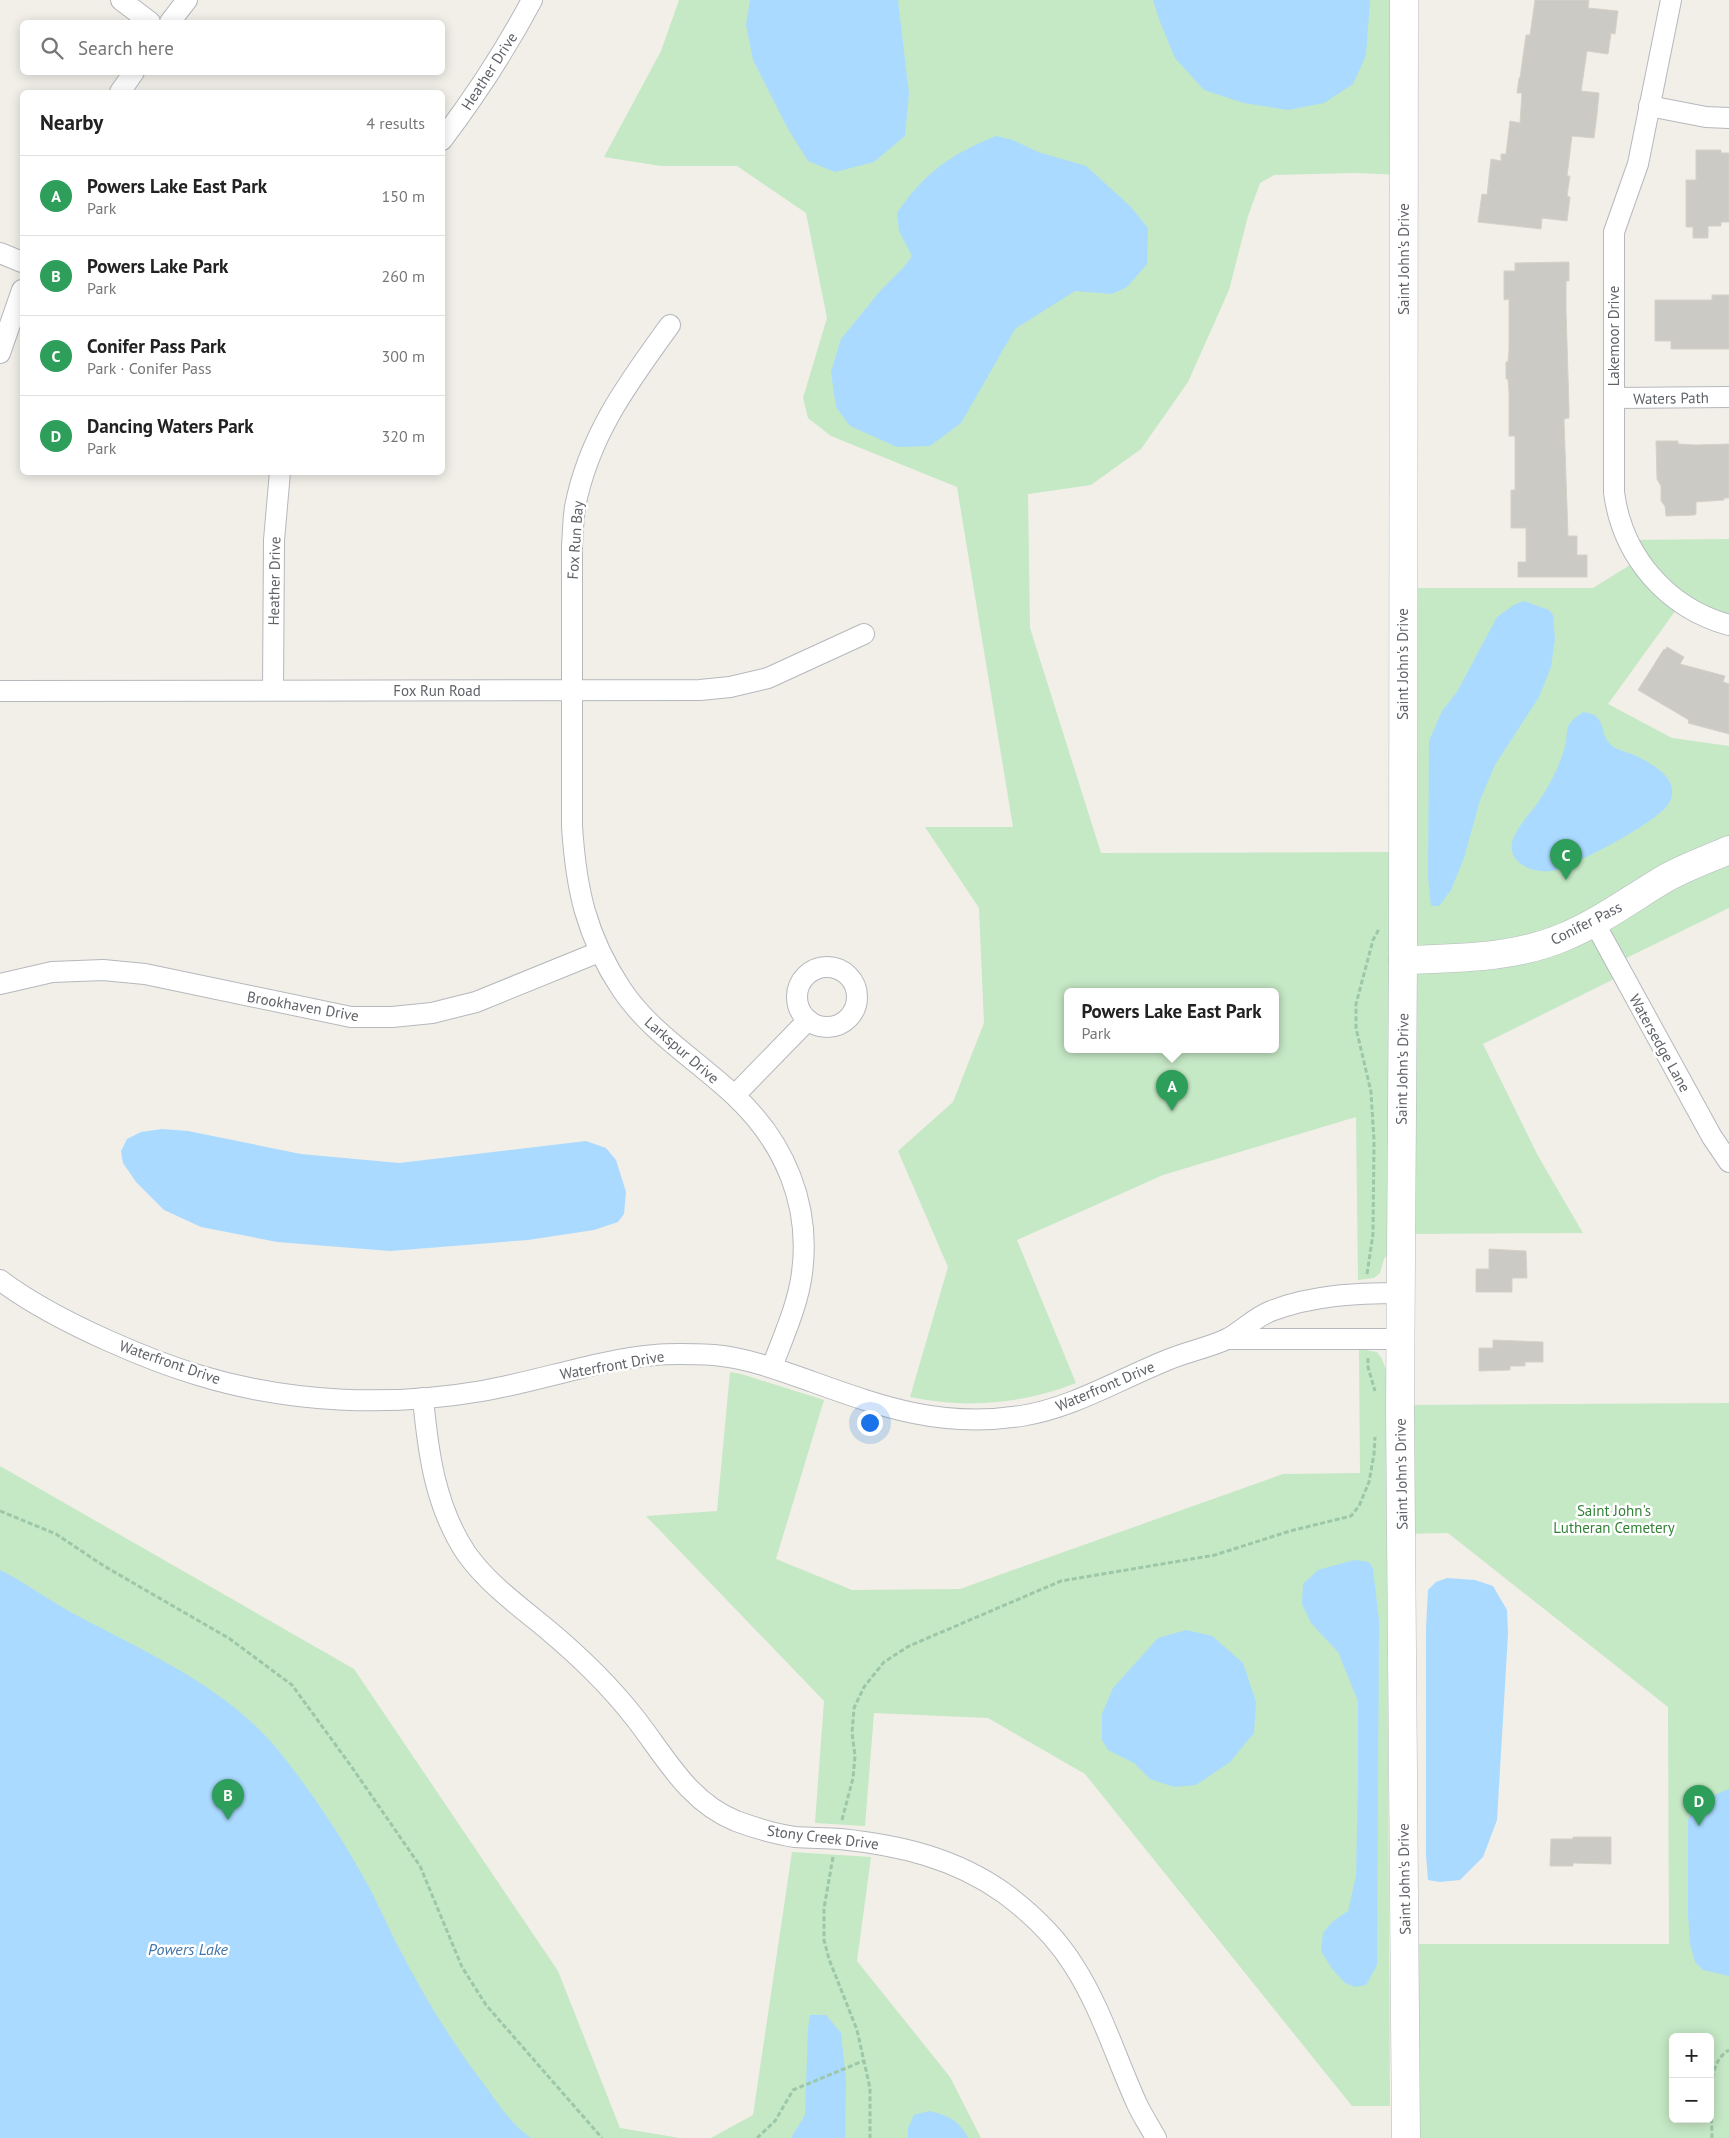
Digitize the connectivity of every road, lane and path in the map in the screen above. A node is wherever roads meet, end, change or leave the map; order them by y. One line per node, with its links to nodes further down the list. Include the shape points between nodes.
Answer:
1 (121, 0): 6 (street)
2 (187, 0): 7 (street)
3 (532, 0): 12 (street, Heather Drive, via 470,104)
4 (1404, 0): 28 (street, Saint John's Drive)
5 (1670, 0): 10 (street, Lakemoor Drive)
6 (147, 20)
7 (172, 20)
8 (132, 75): 9 (street)
9 (121, 90)
10 (1650, 106): 11 (street); 19 (street, Lakemoor Drive, via 1635,177 1614,232)
11 (1729, 118)
12 (445, 136)
13 (0, 253): 14 (street)
14 (20, 261)
15 (20, 296): 17 (street)
16 (670, 324): 24 (street, Fox Run Bay, via 620,395 598,435 584,474 575,508 572,546)
17 (0, 353)
18 (1729, 397): 19 (street, Waters Path)
19 (1614, 398): 21 (street, Lakemoor Drive, via 1614,492 1620,522 1633,551 1651,577 1670,594 1692,610)
20 (280, 475): 23 (street, Heather Drive, via 274,540)
21 (1729, 625)
22 (864, 634): 24 (street, Fox Run Road, via 768,678 730,687)
23 (273, 690): 24 (street, Fox Run Road); 25 (street, Fox Run Road)
24 (572, 690): 29 (street, Larkspur Drive, via 575,865 583,907)
25 (0, 691)
26 (1729, 850): 27 (street, Conifer Pass, via 1668,877)
27 (1594, 922): 30 (street, Conifer Pass, via 1564,937 1506,955); 34 (street, Watersedge Lane, via 1712,1137)
28 (1403, 925): 30 (street, Saint John's Drive); 36 (path, via 1381,926 1373,940 1356,1004 1356,1028 1371,1092 1374,1141 1373,1234)
29 (598, 952): 31 (street, Brookhaven Drive, via 476,1002 432,1013 392,1017 350,1018 173,979 102,970 52,972); 33 (street, Larkspur Drive, via 623,992 650,1024)
30 (1403, 960): 37 (street, Saint John's Drive)
31 (0, 984)
32 (808, 1020): 33 (street)
33 (735, 1095): 41 (street, Larkspur Drive, via 759,1121 778,1149 795,1184 803,1228 802,1274)
34 (1729, 1162)
35 (0, 1280): 42 (street, Waterfront Drive, via 51,1313 94,1334 200,1376 308,1397 354,1401)
36 (1367, 1293): 37 (street, Waterfront Drive); 38 (street, Waterfront Drive, via 1311,1299 1267,1312)
37 (1401, 1293): 40 (street, Saint John's Drive)
38 (1226, 1339): 39 (street, Waterfront Drive); 41 (street, Waterfront Drive, via 1054,1408 986,1420 946,1420 906,1413)
39 (1368, 1339): 40 (street, Waterfront Drive); 43 (path, via 1368,1367)
40 (1400, 1339): 53 (street, Saint John's Drive)
41 (772, 1367): 42 (street, Waterfront Drive, via 720,1356 653,1355 480,1391)
42 (423, 1398): 46 (street, Stony Creek Drive, via 435,1486 449,1522 467,1554 490,1582 550,1632 608,1688 635,1718 681,1781 703,1802 731,1819 762,1830 794,1837)
43 (1376, 1398)
44 (1375, 1435): 46 (path, via 1368,1482 1352,1516 1290,1531 1215,1555 1061,1581 909,1646 884,1662 864,1687 854,1708 853,1778)
45 (0, 1511): 49 (path, via 56,1534 104,1566 230,1639 292,1685 420,1866 462,1967 486,2005)
46 (836, 1839): 48 (path, via 824,1908 824,1940 857,2030); 52 (street, Stony Creek Drive, via 905,1849 940,1859 974,1874 1028,1913 1051,1936 1082,1979 1138,2106)
47 (1729, 2050): 54 (path, via 1721,2054 1713,2069)
48 (863, 2061): 50 (path, via 793,2090 775,2121); 51 (path, via 870,2088)
49 (602, 2138)
50 (756, 2138)
51 (870, 2138)
52 (1156, 2138)
53 (1406, 2138)
54 (1712, 2138)

